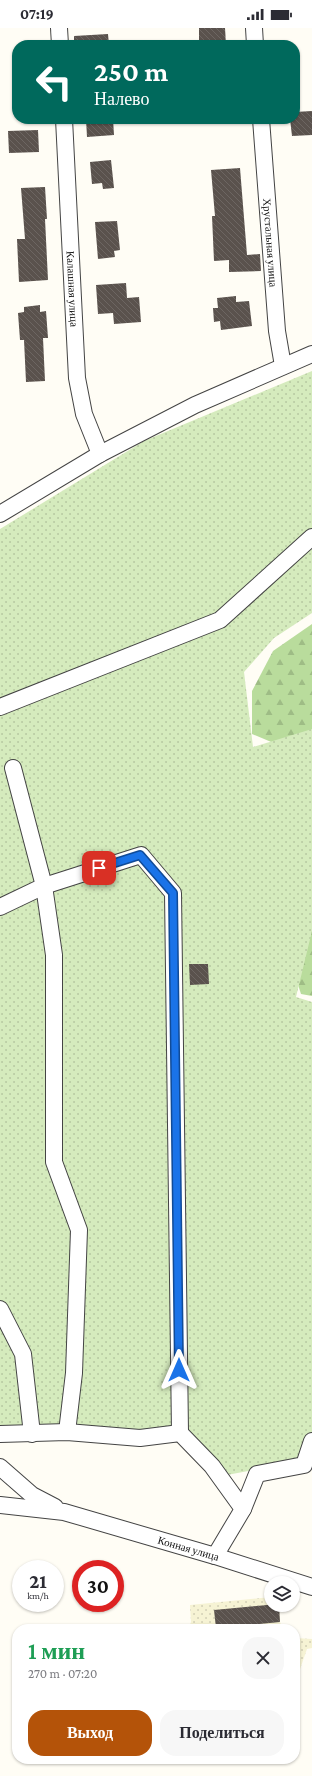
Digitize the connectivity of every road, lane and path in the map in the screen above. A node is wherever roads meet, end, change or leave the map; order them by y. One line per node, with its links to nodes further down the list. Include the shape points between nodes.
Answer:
1 (59, 28): 3 (street)
2 (254, 28): 4 (street)
3 (60, 40)
4 (255, 40)
5 (64, 124): 9 (street, Калашная улица, via 77,378 84,414)
6 (260, 124): 8 (street, Хрустальная улица)
7 (312, 354): 8 (street)
8 (282, 366): 9 (street, via 195,405)
9 (100, 454): 10 (street)
10 (0, 514)
11 (312, 537): 12 (street, via 220,620)
12 (0, 707)
13 (13, 768): 14 (street)
14 (44, 886): 15 (street); 17 (street, via 54,955 54,1162 79,1230 74,1373); 18 (street, via 140,855 173,893)
15 (0, 907)
16 (0, 1309): 20 (street, via 23,1354)
17 (67, 1432): 18 (street, via 140,1438); 20 (street)
18 (180, 1433): 25 (street, via 212,1466)
19 (0, 1434): 20 (street)
20 (32, 1434)
21 (312, 1441): 22 (street)
22 (308, 1464): 25 (street, via 257,1474)
23 (0, 1467): 26 (street, via 32,1495)
24 (0, 1505): 26 (street)
25 (242, 1509): 27 (street)
26 (64, 1512): 27 (street, Конная улица)
27 (215, 1556): 28 (street, Конная улица)
28 (312, 1587)

